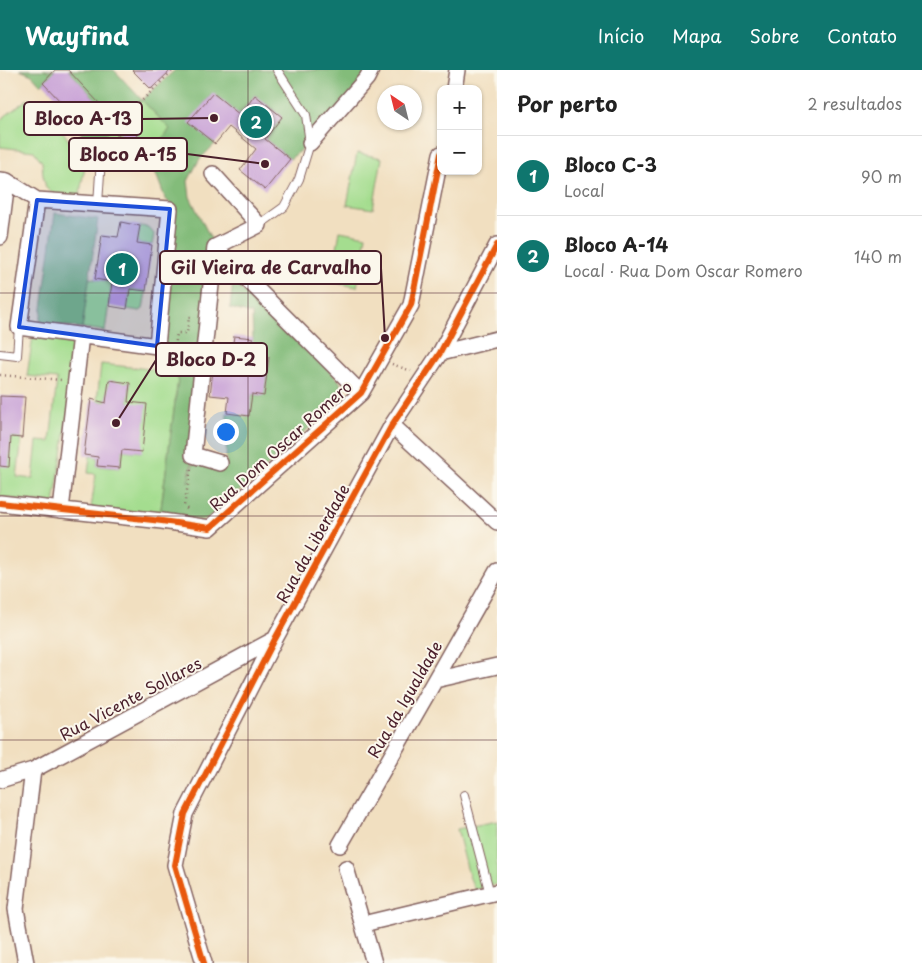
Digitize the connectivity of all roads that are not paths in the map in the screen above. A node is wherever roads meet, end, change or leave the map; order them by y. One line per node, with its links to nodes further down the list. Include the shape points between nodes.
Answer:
1 (277, 70): 5 (lane, via 306,114)
2 (371, 70): 5 (street)
3 (457, 70): 4 (street)
4 (455, 85)
5 (310, 144): 12 (lane, via 299,179 284,207)
6 (102, 158): 11 (lane)
7 (213, 174): 12 (street)
8 (437, 174): 21 (street, Rua Dom Oscar Romero, via 411,305)
9 (4, 180): 10 (street); 13 (street)
10 (37, 200): 11 (street); 16 (street)
11 (98, 204): 17 (street, via 170,209 157,346)
12 (259, 225): 15 (street)
13 (0, 237)
14 (497, 245): 19 (street, Rua da Liberdade)
15 (215, 247): 21 (street); 23 (street, via 193,455)
16 (19, 327): 17 (street); 20 (lane, via 17,356)
17 (81, 334): 25 (street)
18 (497, 339): 19 (street)
19 (440, 353): 22 (street, Rua da Liberdade)
20 (0, 354)
21 (361, 393): 25 (street, Rua Dom Oscar Romero, via 210,528)
22 (392, 425): 26 (street); 28 (street, Rua da Liberdade)
23 (220, 463)
24 (0, 503): 25 (street, Rua Dom Oscar Romero)
25 (60, 510)
26 (497, 522)
27 (497, 571): 30 (street, Rua da Igualdade)
28 (275, 639): 31 (street, Rua Vicente Sollares); 39 (street, Rua da Liberdade, via 185,814 175,865)
29 (497, 666): 30 (street)
30 (436, 680): 34 (street, Rua da Igualdade)
31 (33, 770): 32 (street, Rua Vicente Sollares); 38 (street, via 16,909)
32 (0, 780)
33 (464, 795): 36 (lane)
34 (340, 845)
35 (346, 868): 37 (street)
36 (494, 893): 37 (street)
37 (363, 924): 40 (street)
38 (26, 963)
39 (204, 963)
40 (374, 963)

